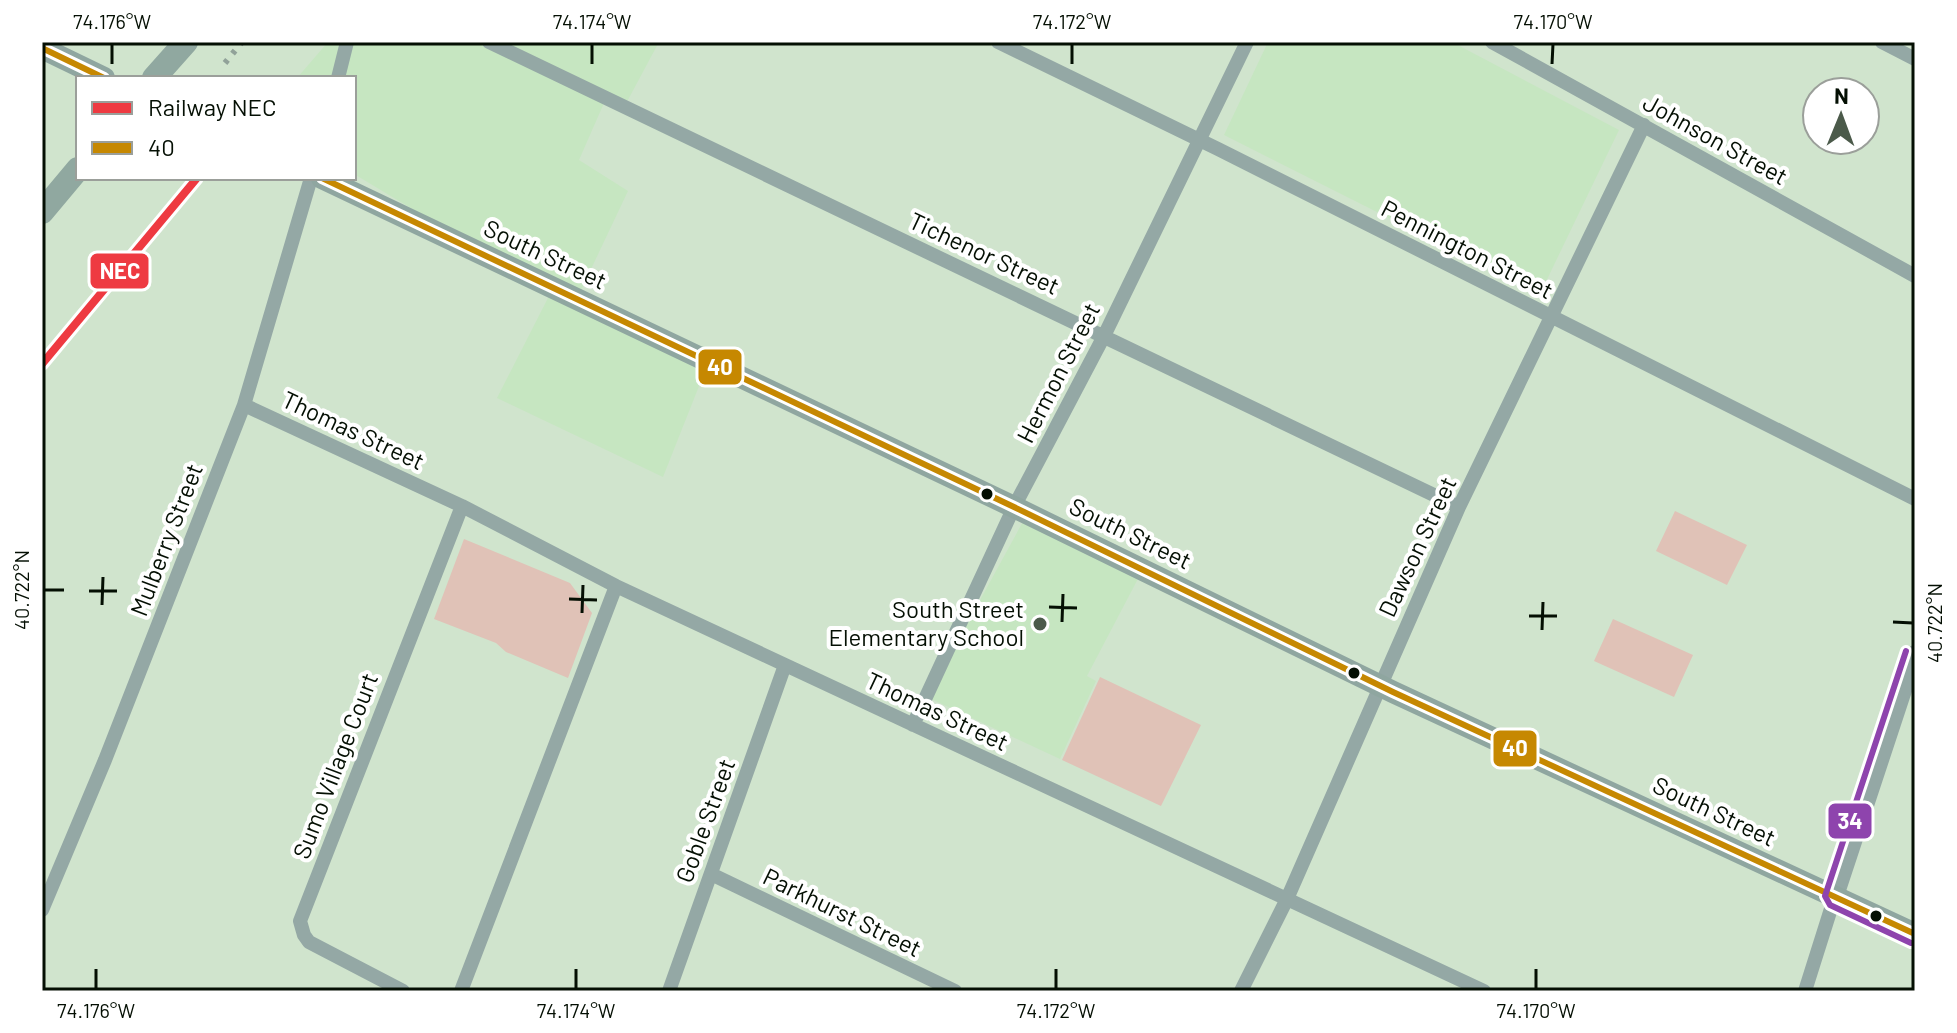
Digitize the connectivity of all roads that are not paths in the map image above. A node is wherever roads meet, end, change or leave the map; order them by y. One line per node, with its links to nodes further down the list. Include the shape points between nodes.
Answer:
1 (186, 42): 11 (main road)
2 (347, 42): 12 (street)
3 (489, 42): 21 (street, Tichenor Street)
4 (998, 42): 14 (street, Pennington Street)
5 (1247, 42): 14 (street, Hermon Street)
6 (1492, 42): 13 (street, Johnson Street)
7 (1882, 42): 9 (street)
8 (42, 48): 10 (main road)
9 (1915, 59)
10 (100, 76)
11 (156, 76)
12 (338, 76)
13 (1644, 125): 19 (street, Johnson Street); 20 (street, Dawson Street)
14 (1200, 140): 20 (street, Pennington Street); 21 (street, Hermon Street)
15 (76, 171): 18 (main road)
16 (310, 180): 22 (street, Mulberry Street)
17 (326, 180): 25 (main road, South Street)
18 (42, 212)
19 (1915, 276)
20 (1552, 317): 23 (street, Pennington Street); 26 (street, Dawson Street)
21 (1104, 336): 25 (street, Hermon Street); 26 (street, Tichenor Street)
22 (244, 405): 24 (street, Thomas Street); 35 (street, Mulberry Street)
23 (1915, 499)
24 (462, 506): 27 (street, Thomas Street); 37 (street, Sumo Village Court, via 300,921 309,942)
25 (1014, 507): 30 (main road, South Street); 31 (street, Hermon Street)
26 (1459, 507): 30 (street, Dawson Street)
27 (616, 586): 29 (street, Thomas Street); 38 (street)
28 (1915, 654): 33 (street)
29 (785, 665): 31 (street, Thomas Street); 32 (street, Goble Street)
30 (1380, 686): 33 (main road, South Street); 34 (street, Dawson Street)
31 (913, 725): 34 (street, Thomas Street)
32 (711, 874): 39 (street, Goble Street); 40 (street, Parkhurst Street)
33 (1835, 896): 36 (main road, South Street); 43 (street)
34 (1287, 899): 41 (street, Dawson Street); 42 (street, Thomas Street)
35 (42, 910)
36 (1915, 934)
37 (403, 991)
38 (461, 991)
39 (669, 991)
40 (955, 991)
41 (1241, 991)
42 (1484, 991)
43 (1805, 991)

